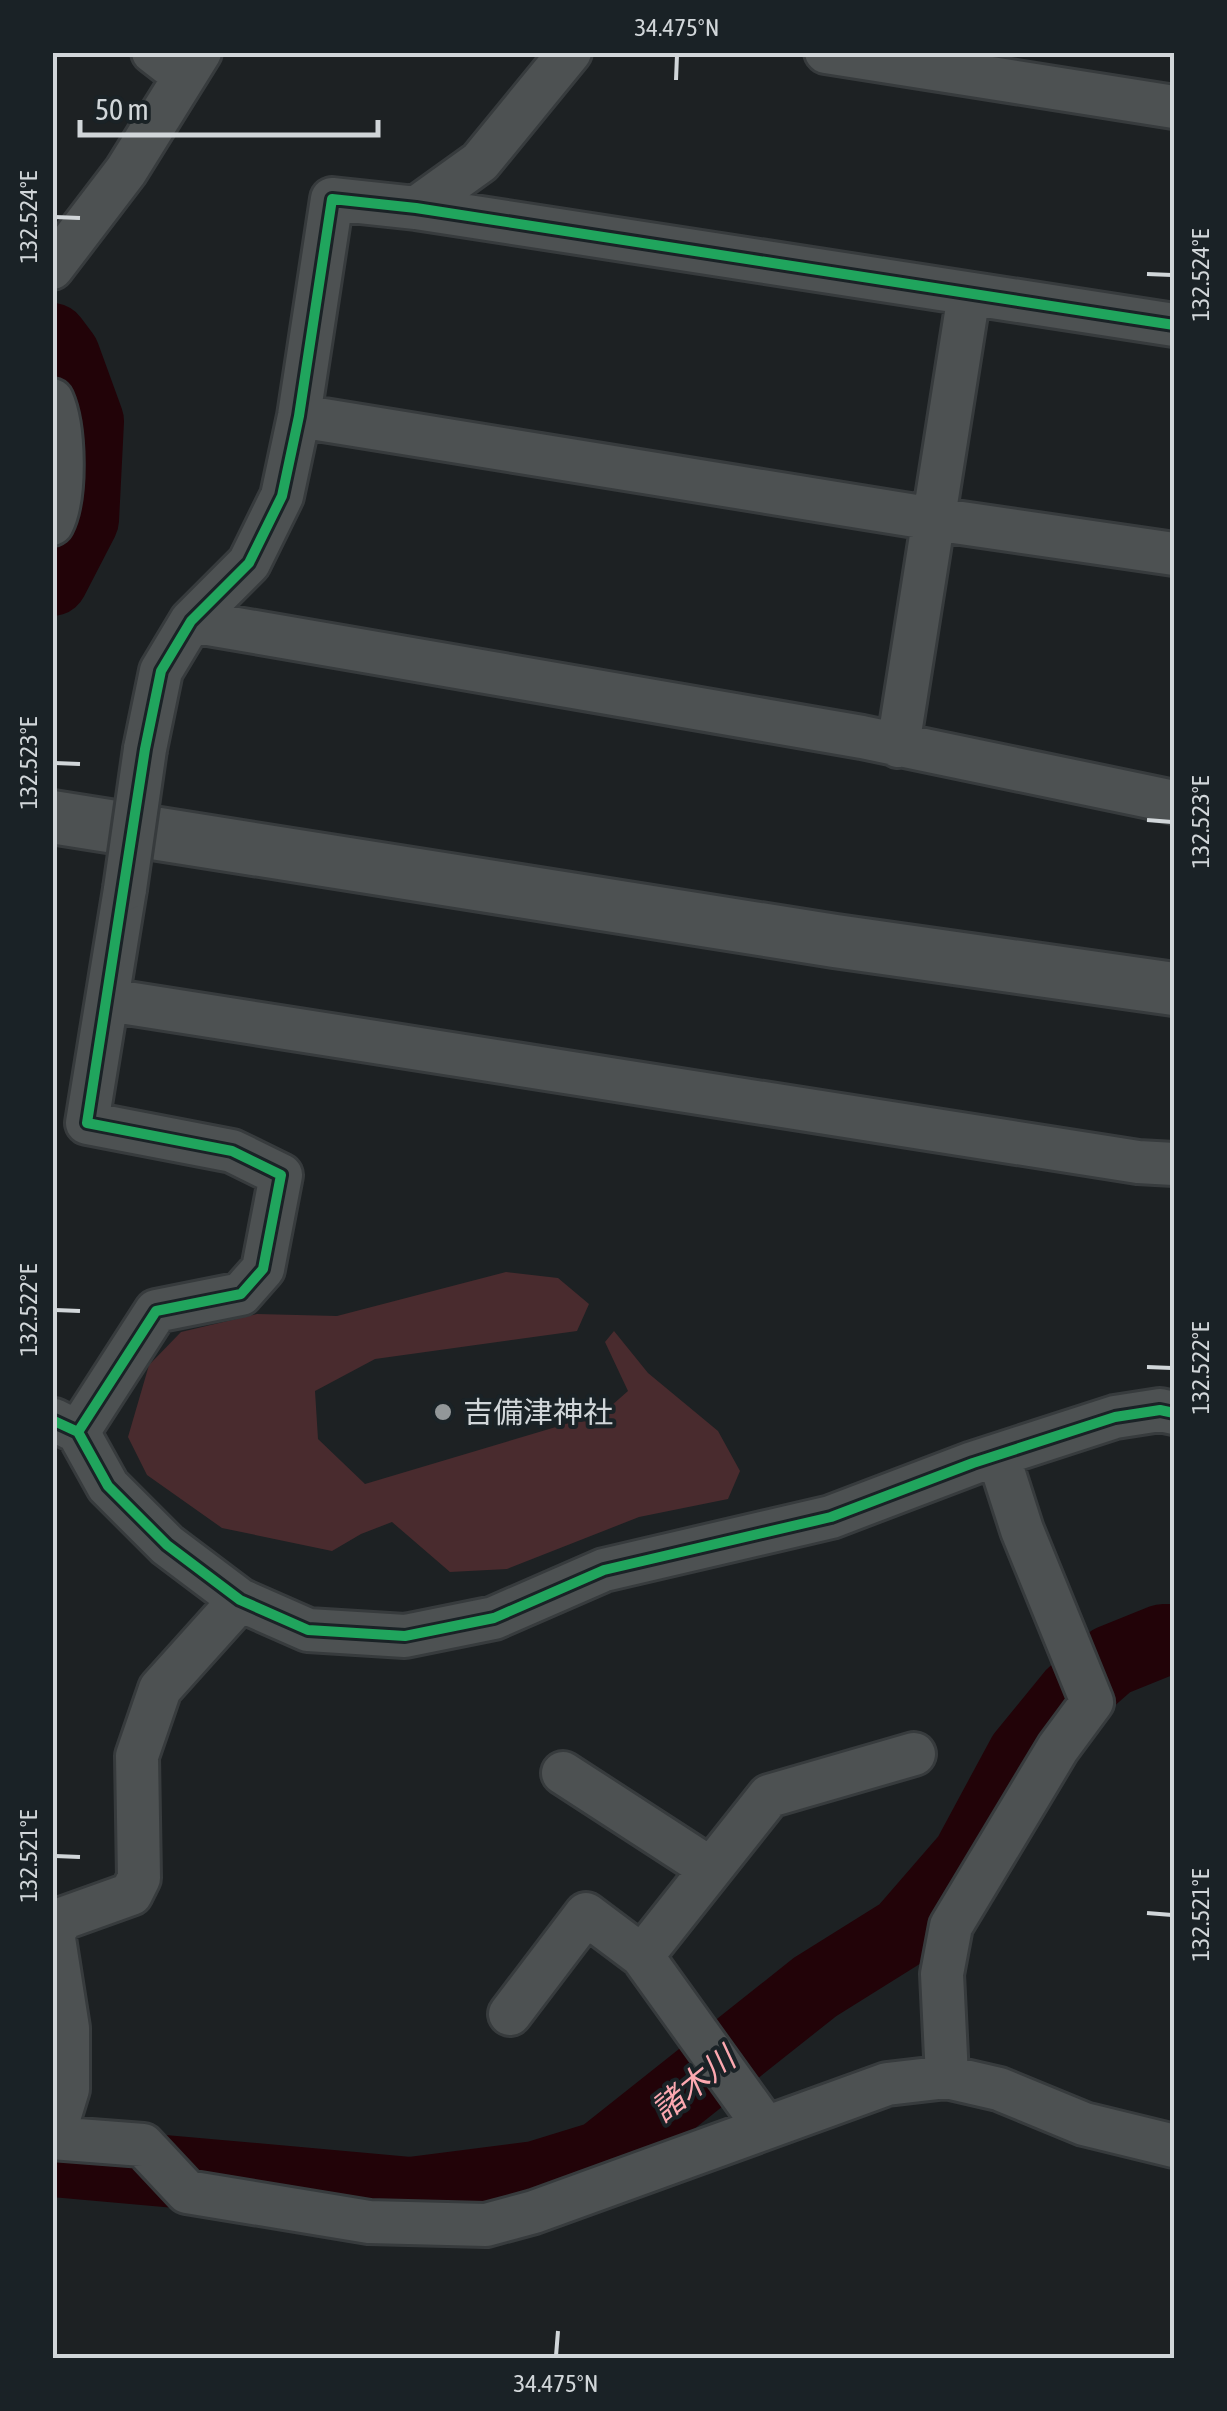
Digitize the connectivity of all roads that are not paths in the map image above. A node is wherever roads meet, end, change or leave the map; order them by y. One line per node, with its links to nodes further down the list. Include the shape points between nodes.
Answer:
1 (570, 52): 5 (street, via 480,162)
2 (826, 52): 4 (street)
3 (179, 60): 6 (street, via 126,170)
4 (1174, 108)
5 (416, 208): 7 (street); 10 (street, via 332,200)
6 (52, 268)
7 (970, 294): 8 (street); 11 (street)
8 (1174, 326)
9 (52, 400): 12 (street, via 62,458)
10 (299, 416): 11 (street); 14 (street, via 282,496 248,564)
11 (934, 519): 13 (street); 15 (street)
12 (52, 524)
13 (1174, 554)
14 (191, 621): 15 (street); 19 (street, bridge, via 161,672)
15 (898, 746): 16 (street)
16 (1174, 802)
17 (52, 817): 18 (street)
18 (1174, 988)
19 (108, 1000): 20 (street); 22 (street, via 86,1123 232,1150 280,1175 263,1269 241,1294 156,1311)
20 (1174, 1164)
21 (1174, 1412): 23 (street, via 1115,1417)
22 (65, 1426): 24 (street, via 108,1486 167,1545)
23 (998, 1455): 24 (street, via 831,1517 604,1570 494,1618 406,1636 308,1630); 30 (street, via 1092,1702 951,1926 942,1974)
24 (240, 1600): 32 (street, via 160,1689 136,1756 140,1878 131,1894 64,1918 54,1932 68,2028 68,2089)
25 (914, 1754): 27 (street, via 768,1796)
26 (563, 1774): 27 (street)
27 (711, 1869): 28 (street)
28 (642, 1956): 29 (street, via 586,1914); 31 (street)
29 (510, 2014)
30 (947, 2076): 31 (street, via 887,2084); 33 (street, via 1000,2088 1084,2124)
31 (765, 2126): 32 (street, via 486,2224 370,2222 187,2192 143,2145)
32 (53, 2138)
33 (1174, 2146)

